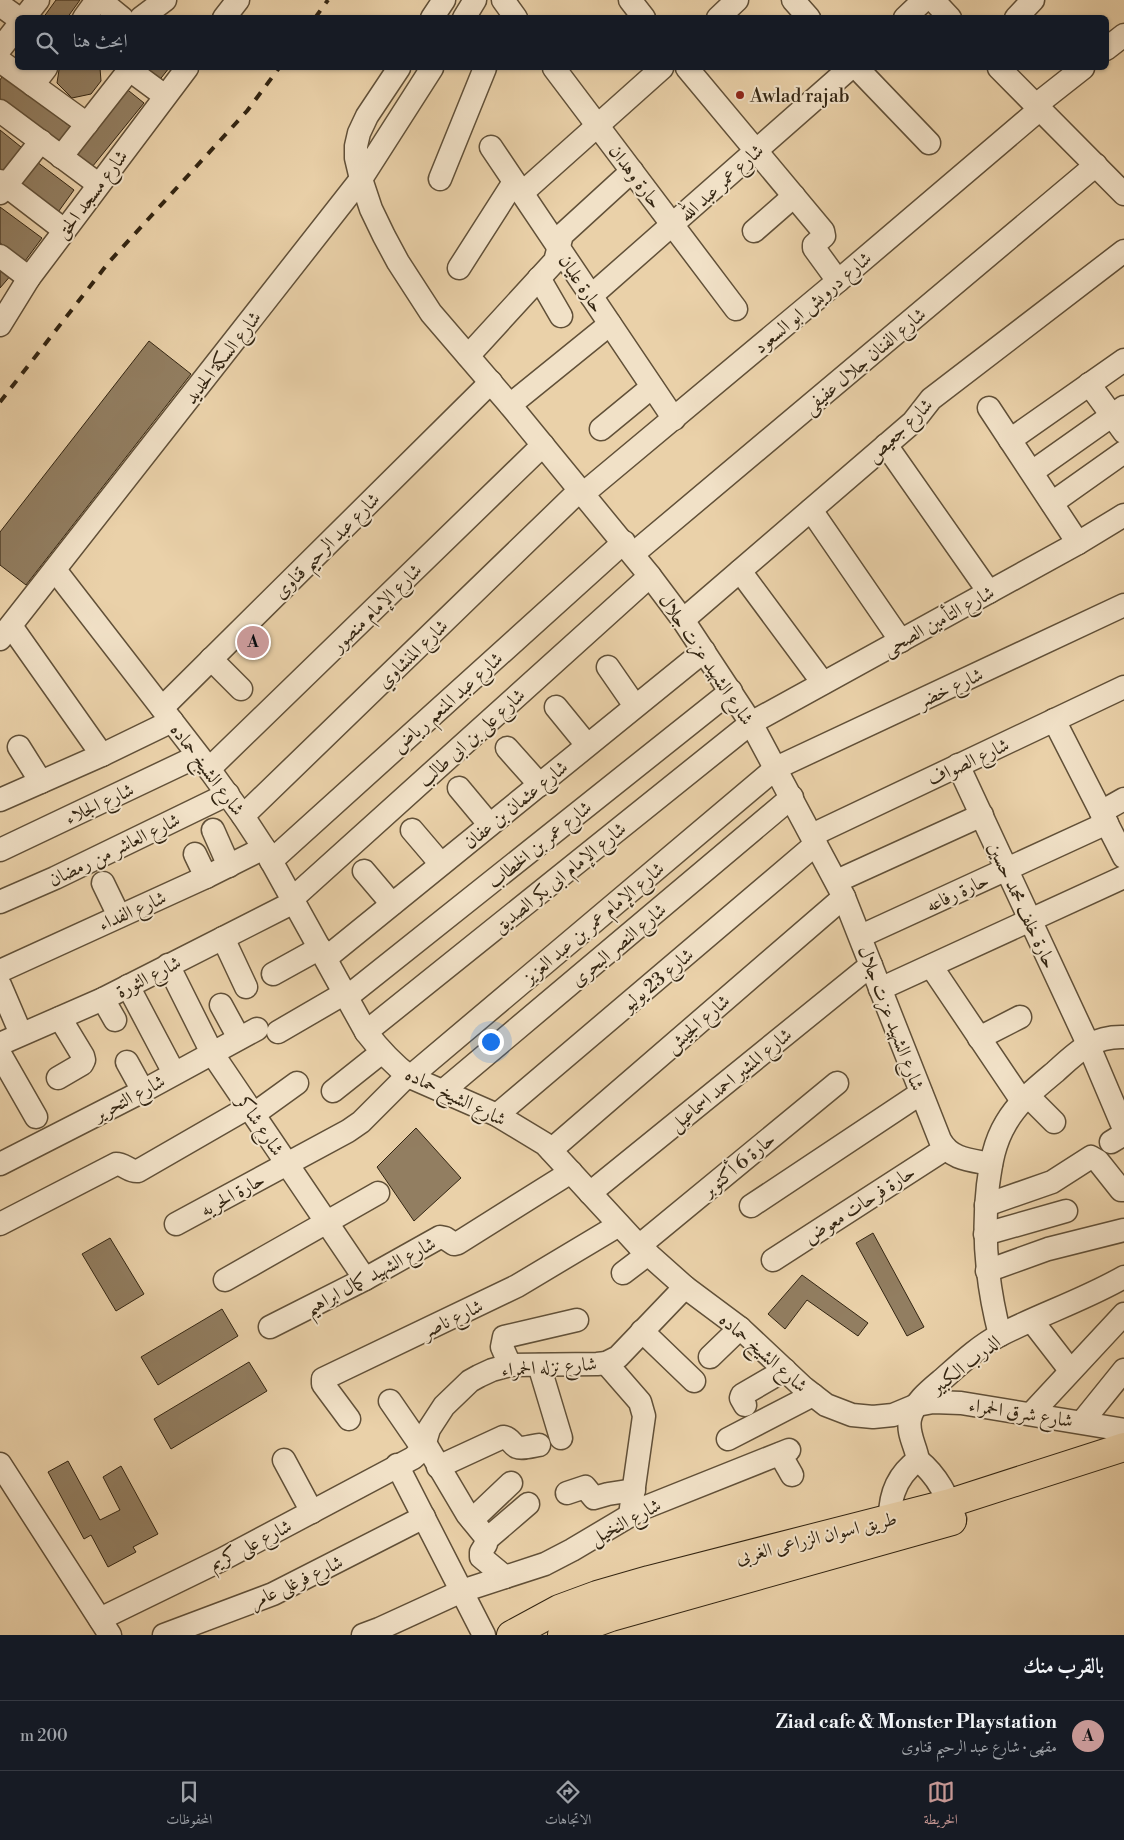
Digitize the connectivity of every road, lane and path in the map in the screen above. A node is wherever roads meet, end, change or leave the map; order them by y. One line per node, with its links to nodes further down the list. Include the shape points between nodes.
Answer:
1 (38, 0): 14 (street)
2 (99, 0): 15 (street); 16 (street)
3 (165, 0): 17 (street)
4 (238, 0): 18 (street)
5 (444, 0): 19 (street)
6 (475, 0): 20 (street)
7 (630, 0): 21 (street)
8 (737, 0): 22 (street)
9 (793, 0): 23 (street)
10 (924, 0): 24 (street)
11 (933, 0): 25 (street)
12 (1033, 0): 26 (street)
13 (0, 5): 27 (street)
14 (26, 15)
15 (86, 15)
16 (118, 15)
17 (145, 15)
18 (226, 15)
19 (434, 15)
20 (466, 15)
21 (642, 15)
22 (721, 15)
23 (806, 15)
24 (908, 15)
25 (947, 15)
26 (1019, 15)
27 (15, 16)
28 (15, 30): 31 (street)
29 (1124, 35): 30 (street)
30 (1109, 47)
31 (0, 49)
32 (0, 61): 47 (street)
33 (44, 70): 47 (street)
34 (128, 70): 51 (street)
35 (132, 70): 48 (street)
36 (184, 70): 48 (street, شارع مسجد الحق)
37 (398, 70): 60 (street, شارع الشهيد عزت جلال, via 359,133 356,158)
38 (431, 70): 60 (street, شارع السكة الحديد)
39 (484, 70): 61 (street)
40 (556, 70): 52 (street, حارة وهدان)
41 (660, 70): 52 (street)
42 (689, 70): 56 (street)
43 (848, 70): 56 (street, شارع عمر عبد الله)
44 (859, 70): 54 (street)
45 (1001, 70): 49 (street)
46 (1081, 70): 49 (street, شارع درويش ابو السعود)
47 (33, 85): 51 (street)
48 (165, 96): 62 (street, شارع مسجد الحق)
49 (1038, 107): 58 (street); 76 (street, شارع درويش ابو السعود)
50 (0, 110): 53 (street)
51 (87, 124): 57 (street)
52 (598, 124): 59 (street, حارة وهدان); 64 (street)
53 (41, 141): 57 (street); 63 (street)
54 (929, 143)
55 (491, 147): 64 (street, حارة عليان)
56 (756, 150): 66 (street); 67 (street, شارع عمر عبد الله)
57 (61, 156): 62 (street)
58 (1096, 165): 65 (street); 102 (street, شارع الفنان جلال عفيفى)
59 (632, 171): 67 (street, حارة وهدان); 70 (street, via 562,235)
60 (361, 179): 82 (street, شارع الشهيد عزت جلال, via 371,209 398,262 431,313); 103 (street, شارع السكة الحديد)
61 (440, 179)
62 (98, 184): 68 (street, شارع مسجد الحق)
63 (2, 186): 68 (street)
64 (518, 187): 70 (street, حارة عليان); 73 (street)
65 (1124, 194)
66 (794, 196): 69 (street); 76 (street, via 823,231 824,236 814,248)
67 (673, 225): 77 (street, شارع عمر عبد الله); 78 (street, حارة وهدان)
68 (64, 230): 74 (street, شارع مسجد الحق)
69 (754, 231)
70 (559, 248): 75 (street, via 555,261); 77 (street, حارة عليان)
71 (1124, 251): 94 (street, شارع جعيص, via 931,400 913,422)
72 (0, 256): 74 (street)
73 (459, 268)
74 (29, 278): 81 (street, شارع مسجد الحق)
75 (539, 278): 79 (street); 82 (street)
76 (838, 281): 89 (street, شارع درويش ابو السعود)
77 (591, 296): 80 (street, حارة عليان)
78 (736, 309)
79 (561, 316)
80 (610, 324): 86 (street, حارة عليان); 87 (street)
81 (0, 325)
82 (468, 356): 84 (street, شارع الشهيد عزت جلال)
83 (1124, 360): 85 (street)
84 (491, 382): 87 (street, شارع الشهيد عزت جلال); 112 (street, شارع عبد الرحيم قناوى)
85 (1089, 384): 90 (street); 92 (street)
86 (652, 387): 89 (street, حارة عليان); 91 (street)
87 (510, 405): 93 (street, شارع الشهيد عزت جلال)
88 (989, 408): 92 (street)
89 (674, 419): 97 (street, شارع درويش ابو السعود)
90 (1120, 419): 96 (street)
91 (601, 429)
92 (1010, 440): 96 (street)
93 (543, 445): 97 (street, شارع الشهيد عزت جلال); 127 (street, شارع الإمام منصور)
94 (886, 445): 99 (street, شارع جعيص); 106 (street)
95 (1124, 452): 98 (street)
96 (1032, 472): 98 (street)
97 (582, 492): 102 (street, شارع الشهيد عزت جلال); 138 (street, شارع المنشاوي)
98 (1052, 503): 101 (street)
99 (811, 510): 104 (street, شارع جعيص); 110 (street)
100 (1124, 515): 101 (street, شارع التأمين الصحى)
101 (1078, 543): 106 (street, شارع التأمين الصحى)
102 (628, 548): 105 (street, شارع الشهيد عزت جلال); 146 (street, شارع عبد المنعم رياض)
103 (55, 570): 109 (street, شارع السكة الحديد); 120 (street, شارع الشيخ حماده)
104 (740, 571): 108 (street, شارع جعيص); 114 (street)
105 (650, 576): 108 (street, شارع الشهيد عزت جلال); 156 (street, شارع على بن ابى طالب)
106 (989, 592): 110 (street, شارع التأمين الصحى)
107 (1124, 606): 129 (street, شارع خضر)
108 (683, 620): 111 (street, شارع الشهيد عزت جلال)
109 (5, 633): 126 (street)
110 (901, 641): 114 (street, شارع التأمين الصحى)
111 (704, 651): 117 (street, شارع الشهيد عزت جلال); 118 (street, شارع عثمان بن عفان)
112 (211, 659): 116 (street); 120 (street, شارع عبد الرحيم قناوى)
113 (608, 667): 118 (street)
114 (823, 683): 122 (street, شارع التأمين الصحى)
115 (1124, 687): 121 (street, شارع الصواف)
116 (241, 689)
117 (731, 691): 122 (street, شارع الشهيد عزت جلال); 173 (street, شارع عمر بن الخطاب)
118 (635, 706): 123 (street, شارع عثمان بن عفان)
119 (556, 707): 123 (street)
120 (167, 715): 126 (street, شارع عبد الرحيم قناوى); 127 (street, شارع الشيخ حماده)
121 (1054, 720): 128 (street, شارع الصواف); 139 (street)
122 (752, 723): 129 (street, شارع الشهيد عزت جلال); 179 (street, شارع الإمام ابى بكر الصديق)
123 (587, 745): 131 (street, شارع عثمان بن عفان)
124 (19, 747): 130 (street)
125 (507, 748): 131 (street)
126 (102, 756): 130 (street, شارع عبد الرحيم قناوى)
127 (204, 762): 133 (street, شارع الشيخ حماده); 144 (street, شارع الجلاء)
128 (958, 765): 137 (street, حارة خلف محمد حسين); 143 (street, شارع الصواف)
129 (776, 768): 134 (street, شارع الشهيد عزت جلال); 191 (street, شارع الإمام عمر بن عبد العزيز)
130 (41, 782): 136 (street, شارع عبد الرحيم قناوى)
131 (540, 785): 140 (street, شارع عثمان بن عفان)
132 (459, 788): 140 (street)
133 (228, 794): 138 (street, شارع الشيخ حماده); 157 (street, شارع العاشر من رمضان)
134 (792, 797): 143 (street, شارع الشهيد عزت جلال); 197 (street, شارع النصر البحرى)
135 (1124, 799): 139 (street, حارة رفاعه)
136 (0, 800)
137 (982, 815): 150 (street, حارة خلف محمد حسين); 155 (street, شارع الجيش)
138 (243, 816): 146 (street, شارع الشيخ حماده)
139 (1104, 818): 147 (street); 150 (street, حارة رفاعه)
140 (489, 824): 148 (street, شارع عثمان بن عفان)
141 (213, 830): 149 (street)
142 (412, 830): 148 (street)
143 (814, 840): 155 (street, شارع الشهيد عزت جلال); 201 (street, شارع 23 يوليو)
144 (0, 850)
145 (195, 854): 152 (street)
146 (268, 854): 149 (street, شارع الفداء); 156 (street, شارع الشيخ حماده)
147 (1124, 857)
148 (441, 864): 158 (street, شارع عثمان بن عفان)
149 (229, 866): 152 (street, شارع الفداء)
150 (1007, 869): 160 (street, حارة خلف محمد حسين); 161 (street, حارة رفاعه)
151 (364, 872): 158 (street)
152 (206, 877): 159 (street, شارع الفداء)
153 (1124, 877): 160 (street)
154 (103, 884): 159 (street)
155 (840, 889): 161 (street, شارع الشهيد عزت جلال); 206 (street, شارع الجيش)
156 (293, 900): 162 (street, شارع الثورة); 163 (street, شارع الشيخ حماده)
157 (0, 902)
158 (392, 904): 163 (street, شارع عثمان بن عفان)
159 (119, 916): 167 (street, شارع الفداء)
160 (1030, 920): 166 (street); 185 (street, حارة خلف محمد حسين)
161 (861, 936): 165 (street, شارع الشهيد عزت جلال)
162 (222, 938): 164 (street, شارع الثورة); 171 (street)
163 (323, 953): 168 (street, شارع عثمان بن عفان); 173 (street, شارع الشيخ حماده)
164 (168, 965): 170 (street, شارع الثورة); 187 (street, شارع شاكر)
165 (871, 965): 172 (street, شارع الشهيد عزت جلال); 213 (street, شارع المشير احمد اسماعيل)
166 (931, 966): 172 (street); 183 (street)
167 (0, 971)
168 (273, 974)
169 (0, 984): 181 (street)
170 (128, 986): 174 (street, شارع الثورة); 190 (street)
171 (246, 988)
172 (880, 990): 198 (street, شارع الشهيد عزت جلال)
173 (346, 995): 179 (street, شارع الشيخ حماده); 180 (street, شارع عمر بن الخطاب)
174 (103, 999): 177 (street, شارع الثورة); 178 (street)
175 (221, 1005): 180 (street)
176 (1020, 1017): 183 (street)
177 (60, 1018): 181 (street, شارع الثورة); 192 (street, via 84,1058 82,1064)
178 (115, 1020)
179 (366, 1032): 186 (street, شارع الشيخ حماده)
180 (258, 1033): 187 (street, شارع التحرير)
181 (21, 1034): 184 (street, شارع الثورة)
182 (1124, 1037): 185 (street)
183 (979, 1038): 199 (street)
184 (0, 1044)
185 (1088, 1044): 199 (street); 204 (street, حارة خلف محمد حسين)
186 (382, 1052): 191 (street, شارع الشيخ حماده); 196 (street)
187 (212, 1053): 190 (street, شارع التحرير); 200 (street, شارع شاكر)
188 (0, 1054): 202 (street)
189 (127, 1062): 195 (street)
190 (174, 1073): 195 (street, شارع التحرير)
191 (409, 1076): 197 (street, شارع الشيخ حماده); 207 (street, حارة الحريه, via 361,1122)
192 (58, 1078)
193 (297, 1083): 200 (street)
194 (837, 1083): 223 (street, حارة 6 أكتوبر)
195 (143, 1091): 208 (street, شارع التحرير)
196 (333, 1091)
197 (443, 1092): 201 (street, شارع الشيخ حماده)
198 (921, 1093): 205 (street, شارع الشهيد عزت جلال); 215 (street)
199 (1025, 1098): 203 (street); 209 (street, via 999,1136)
200 (251, 1110): 207 (street, شارع شاكر); 218 (street, via 138,1171 116,1164)
201 (498, 1115): 206 (street, شارع الشيخ حماده)
202 (36, 1117)
203 (1054, 1122)
204 (1120, 1135)
205 (945, 1148): 209 (street, via 958,1157); 224 (street, حارة فرحات معوض)
206 (551, 1150): 210 (street, شارع الشيخ حماده)
207 (287, 1163): 217 (street, شارع شاكر); 219 (street, حارة الحريه)
208 (0, 1164)
209 (991, 1164): 214 (street)
210 (571, 1172): 213 (street, شارع الشيخ حماده); 228 (street, شارع الشهيد كمال ابراهيم, via 458,1243 440,1237)
211 (1124, 1190): 214 (street, via 1098,1160 1091,1158 1052,1182)
212 (378, 1193): 217 (street)
213 (590, 1193): 220 (street, شارع الشيخ حماده)
214 (986, 1205): 222 (street)
215 (751, 1206)
216 (1066, 1211): 222 (street)
217 (327, 1222): 228 (street, شارع شاكر); 229 (street)
218 (0, 1224)
219 (176, 1224)
220 (619, 1225): 223 (street, شارع الشيخ حماده); 251 (street, شارع ناصر, via 517,1286 323,1379 323,1384)
221 (1124, 1230): 225 (street, via 1048,1249)
222 (985, 1234): 225 (street)
223 (643, 1250): 226 (street, حارة 6 أكتوبر); 230 (street, شارع الشيخ حماده)
224 (773, 1260)
225 (987, 1271): 237 (street)
226 (623, 1273)
227 (1124, 1277): 233 (street, الدرب الكبير)
228 (365, 1279): 234 (street, شارع الشهيد كمال ابراهيم)
229 (225, 1280)
230 (685, 1287): 235 (street, شارع الشيخ حماده); 236 (street, شارع نزله الحمراء)
231 (1124, 1314): 243 (street)
232 (577, 1320): 240 (street, via 504,1337 502,1346)
233 (1032, 1321): 237 (street, الدرب الكبير); 243 (street)
234 (270, 1327)
235 (740, 1328): 238 (street); 242 (street, شارع الشيخ حماده)
236 (642, 1331): 239 (street, شارع نزله الحمراء, via 618,1356); 245 (street)
237 (1000, 1335): 249 (street, الدرب الكبير, via 933,1386)
238 (710, 1357)
239 (606, 1363): 241 (street, شارع نزله الحمراء); 267 (street, via 643,1409 644,1423)
240 (510, 1365): 241 (street, شارع نزله الحمراء); 257 (street, شارع نزله الحمراء, via 479,1376 454,1396 435,1417)
241 (539, 1366): 254 (street)
242 (785, 1370): 246 (street, شارع الشيخ حماده); 248 (street, via 742,1395)
243 (1070, 1370): 250 (street)
244 (1124, 1370): 252 (street)
245 (694, 1381)
246 (813, 1395): 249 (street, شارع الشيخ حماده, via 826,1405 863,1416 883,1417); 255 (street)
247 (390, 1401): 257 (street)
248 (745, 1405)
249 (917, 1405): 250 (street, شارع شرق الحمراء, via 947,1402); 260 (street, الدرب الكبير, via 909,1427)
250 (1030, 1414): 252 (street, شارع شرق الحمراء)
251 (349, 1419)
252 (1082, 1422): 253 (street, شارع شرق الحمراء)
253 (1124, 1430)
254 (561, 1438)
255 (728, 1439)
256 (539, 1445): 264 (street, via 519,1448 510,1438 504,1437)
257 (424, 1446): 263 (street, via 412,1458); 264 (street)
258 (1124, 1446): 270 (main road, طريق اسوان الزراعى الغربى)
259 (284, 1460): 271 (street)
260 (918, 1460): 270 (street, via 935,1476); 275 (street, via 895,1488 890,1507)
261 (0, 1464): 279 (street)
262 (1124, 1464): 270 (main road, طريق اسوان الزراعى الغربى)
263 (397, 1465): 271 (street, شارع على كريم); 273 (street)
264 (438, 1467): 274 (street)
265 (792, 1475): 272 (street, شارع النخيل, via 785,1452)
266 (511, 1483): 274 (street)
267 (634, 1490): 268 (street, via 594,1498 585,1487); 272 (street)
268 (567, 1493)
269 (528, 1504): 276 (street)
270 (952, 1511): 275 (main road, طريق اسوان الزراعى الغربى)
271 (312, 1512): 279 (street, شارع على كريم)
272 (630, 1515): 277 (street, شارع النخيل, via 562,1556)
273 (424, 1517): 278 (street); 281 (street, شارع فرغلى عامر, via 272,1594)
274 (472, 1520): 276 (street)
275 (890, 1528): 280 (main road, طريق اسوان الزراعى الغربى, via 649,1580 597,1595)
276 (486, 1540): 277 (street, via 481,1557)
277 (504, 1577): 278 (street, شارع النخيل)
278 (462, 1591): 282 (street, شارع النخيل); 283 (street)
279 (105, 1627)
280 (566, 1628): 284 (main road, طريق اسوان الزراعى الغربى)
281 (164, 1635)
282 (363, 1635)
283 (484, 1635)
284 (511, 1635)

